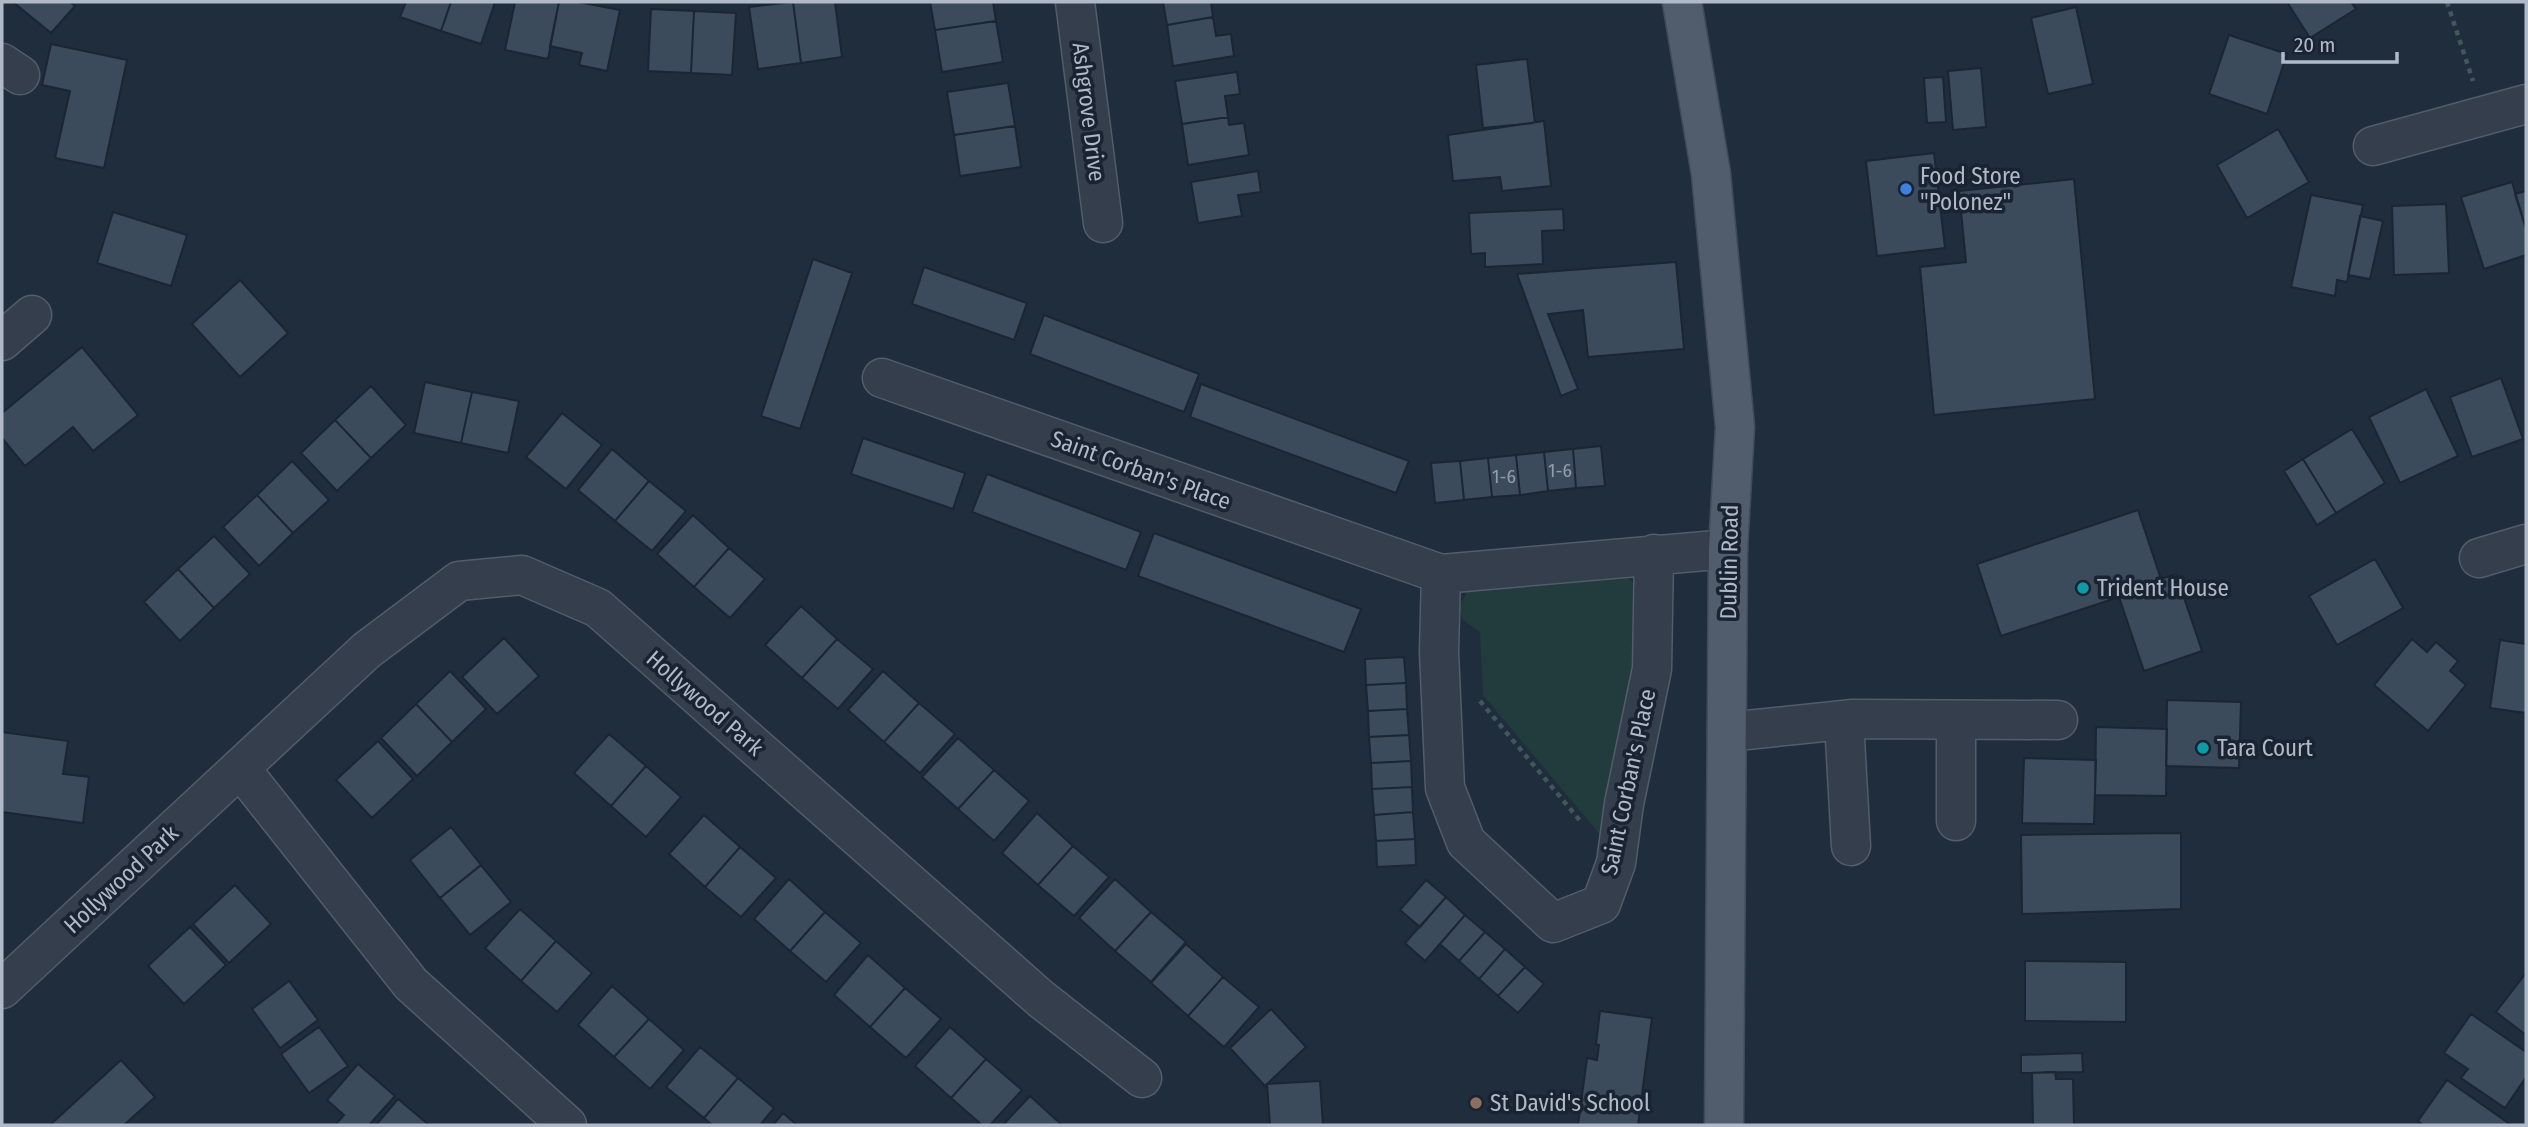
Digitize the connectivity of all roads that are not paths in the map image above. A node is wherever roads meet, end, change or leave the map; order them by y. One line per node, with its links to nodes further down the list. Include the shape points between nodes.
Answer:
1 (1075, 2): 5 (street, Ashgrove Drive)
2 (1682, 2): 10 (main road, Dublin Road, via 1711,174 1735,427)
3 (2526, 104): 4 (street)
4 (2373, 146)
5 (1103, 223)
6 (32, 314): 7 (street)
7 (2, 341)
8 (881, 378): 13 (street, Saint Corban's Place)
9 (2526, 544): 12 (street)
10 (1728, 549): 11 (street, Saint Corban's Place); 17 (main road, Dublin Road)
11 (1654, 554): 13 (street, Saint Corban's Place); 13 (street, Saint Corban's Place, via 1652,669 1616,863 1601,904 1553,923 1466,842 1445,788)
12 (2479, 558)
13 (1441, 574)
14 (1844, 720): 15 (street); 17 (street); 20 (street)
15 (1956, 720): 16 (street); 19 (street)
16 (2058, 720)
17 (1727, 732): 24 (main road, Dublin Road)
18 (240, 768): 21 (street, Hollywood Park); 22 (street, Hollywood Park, via 367,650 459,581 522,575 598,608 1041,999); 23 (street, via 411,984)
19 (1956, 821)
20 (1852, 846)
21 (2, 989)
22 (1142, 1078)
23 (567, 1125)
24 (1724, 1125)

